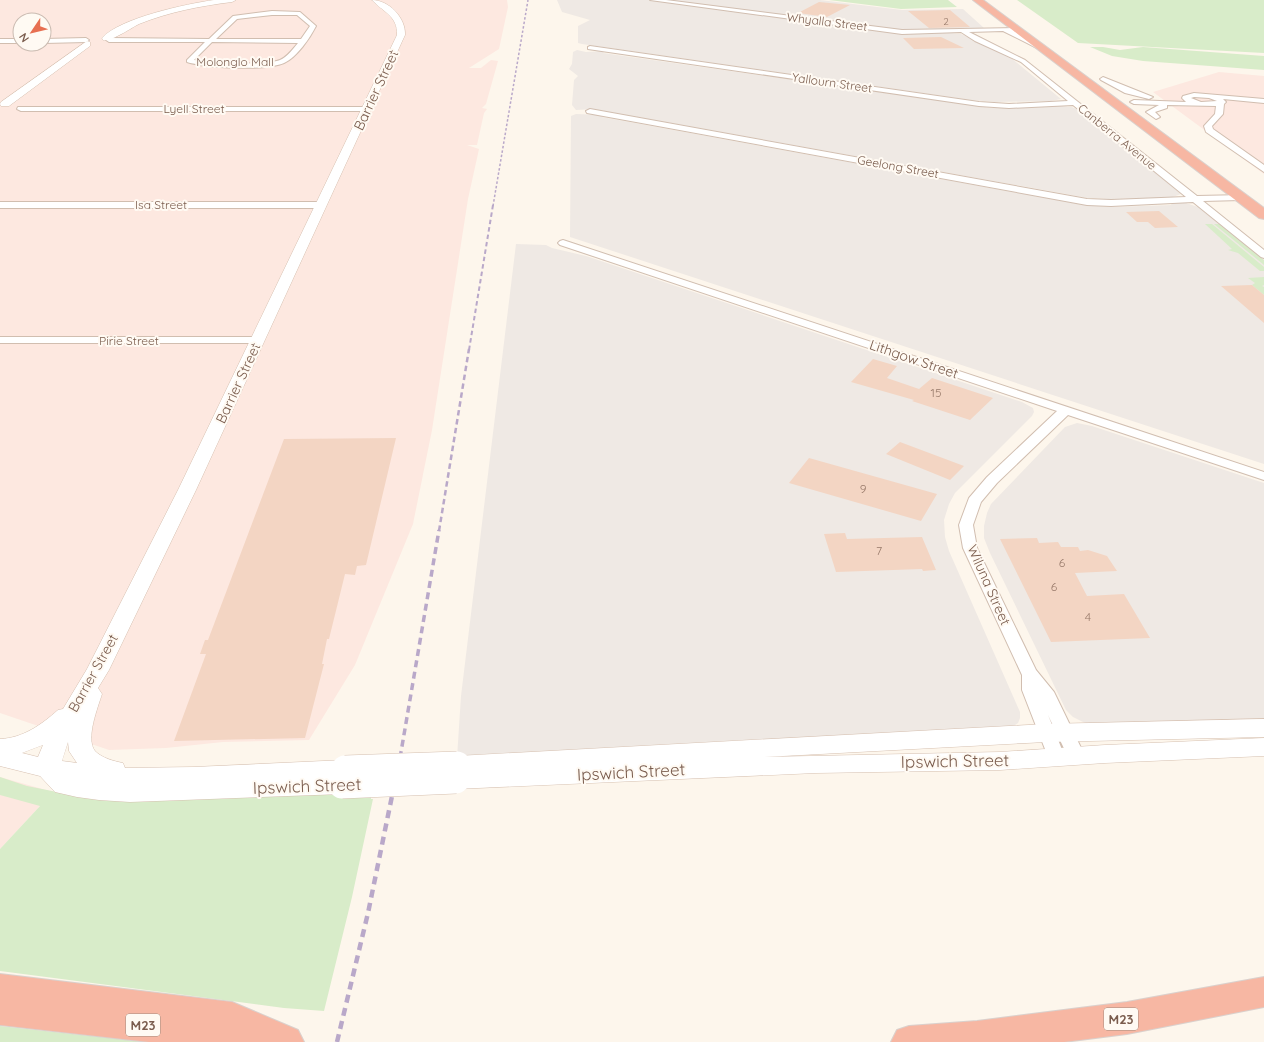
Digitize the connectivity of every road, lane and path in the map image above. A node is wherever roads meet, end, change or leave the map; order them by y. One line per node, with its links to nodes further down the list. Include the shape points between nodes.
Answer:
1 (216, 0): 17 (main road, via 149,14 115,26)
2 (232, 0): 17 (main road, via 201,4 150,16 126,25)
3 (376, 0): 34 (main road, Barrier Street, via 399,19 403,27 402,35)
4 (653, 0): 9 (street, Whyalla Street, via 888,30)
5 (977, 0): 7 (highway, Canberra Avenue)
6 (1028, 24): 7 (highway, via 1023,28)
7 (1014, 26): 8 (street, Whyalla Street); 10 (highway); 19 (highway, Canberra Avenue)
8 (1001, 29): 9 (street, Whyalla Street); 19 (street, Whyalla Street, via 1015,33)
9 (963, 30): 29 (street, Canberra Avenue, via 976,39 1014,55)
10 (1037, 33)
11 (211, 40): 12 (street, Molonglo Mall); 12 (street, Molonglo Mall, via 237,16 278,12 300,14 313,26); 12 (street, Molonglo Mall, via 189,61 206,64 280,62 287,59); 17 (street, Molonglo Mall)
12 (303, 40)
13 (0, 41): 14 (street)
14 (8, 41): 15 (street); 18 (street)
15 (12, 41)
16 (52, 41): 17 (street, Molonglo Mall)
17 (95, 42): 33 (main road); 35 (main road)
18 (0, 46)
19 (1039, 47): 23 (highway, Canberra Avenue)
20 (590, 48): 29 (street, Yallourn Street, via 979,104 1009,106)
21 (1092, 71): 22 (highway)
22 (1103, 80): 25 (street, via 1136,94); 30 (highway)
23 (1102, 94): 30 (highway); 40 (highway, Canberra Avenue)
24 (1208, 96): 26 (street); 27 (street); 31 (street, via 1218,98)
25 (1159, 98): 27 (street); 30 (street)
26 (1243, 99): 28 (street); 31 (street)
27 (1186, 100): 30 (street); 32 (street); 38 (street, via 1152,109 1150,112)
28 (1264, 101)
29 (1075, 102): 45 (street, Canberra Avenue)
30 (1134, 102): 38 (highway); 40 (highway, via 1128,105)
31 (1221, 103): 32 (street); 37 (street)
32 (1202, 104): 37 (street, via 1217,109)
33 (20, 107): 34 (street, Lyell Street); 35 (main road)
34 (367, 109): 48 (main road, Barrier Street)
35 (3, 110)
36 (590, 112): 45 (street, Geelong Street, via 1087,202)
37 (1219, 114): 41 (street, via 1208,126 1209,130)
38 (1156, 117): 39 (highway)
39 (1168, 126)
40 (1146, 127): 42 (highway, Canberra Avenue)
41 (1264, 169)
42 (1226, 186): 44 (highway, Canberra Avenue); 46 (street)
43 (1253, 190): 44 (highway, via 1250,195)
44 (1241, 197): 46 (street, Geelong Street); 49 (highway, Canberra Avenue)
45 (1194, 199): 46 (street, Geelong Street); 51 (street, Canberra Avenue)
46 (1209, 199): 49 (street, Geelong Street)
47 (0, 205): 48 (street, Isa Street)
48 (321, 205): 53 (main road, Barrier Street)
49 (1261, 208)
50 (563, 243): 54 (street, Lithgow Street)
51 (1264, 255)
52 (0, 340): 53 (street, Pirie Street)
53 (258, 340): 56 (main road, Barrier Street)
54 (1066, 410): 55 (street, Lithgow Street); 59 (street, Wiluna Street, via 974,500 966,524 970,548 1030,675 1030,690)
55 (1264, 476)
56 (98, 670): 57 (main road, Barrier Street); 67 (main road, via 78,737 81,751 93,763 110,769)
57 (74, 708): 61 (main road, via 44,734 19,745); 66 (main road, Barrier Street, via 54,746)
58 (1264, 728): 59 (main road, Ipswich Street)
59 (1055, 733): 62 (main road, Ipswich Street); 64 (street, Wiluna Street)
60 (1264, 747): 64 (main road, Ipswich Street)
61 (0, 748)
62 (794, 756): 64 (main road, Ipswich Street, via 1000,761); 68 (main road, Ipswich Street, bridge)
63 (0, 757): 66 (main road, Ipswich Street)
64 (1066, 757)
65 (0, 768): 69 (main road, Ipswich Street)
66 (49, 769): 67 (main road, Ipswich Street, via 103,776); 69 (main road, via 55,778)
67 (163, 776): 68 (main road, Ipswich Street)
68 (344, 777): 69 (main road, Ipswich Street, via 157,792)
69 (77, 788)
70 (0, 989): 73 (highway, via 232,1018)
71 (1264, 992): 74 (highway, M23, via 1127,1018 977,1037)
72 (0, 1009): 73 (highway, M23)
73 (287, 1042)
74 (909, 1042)

